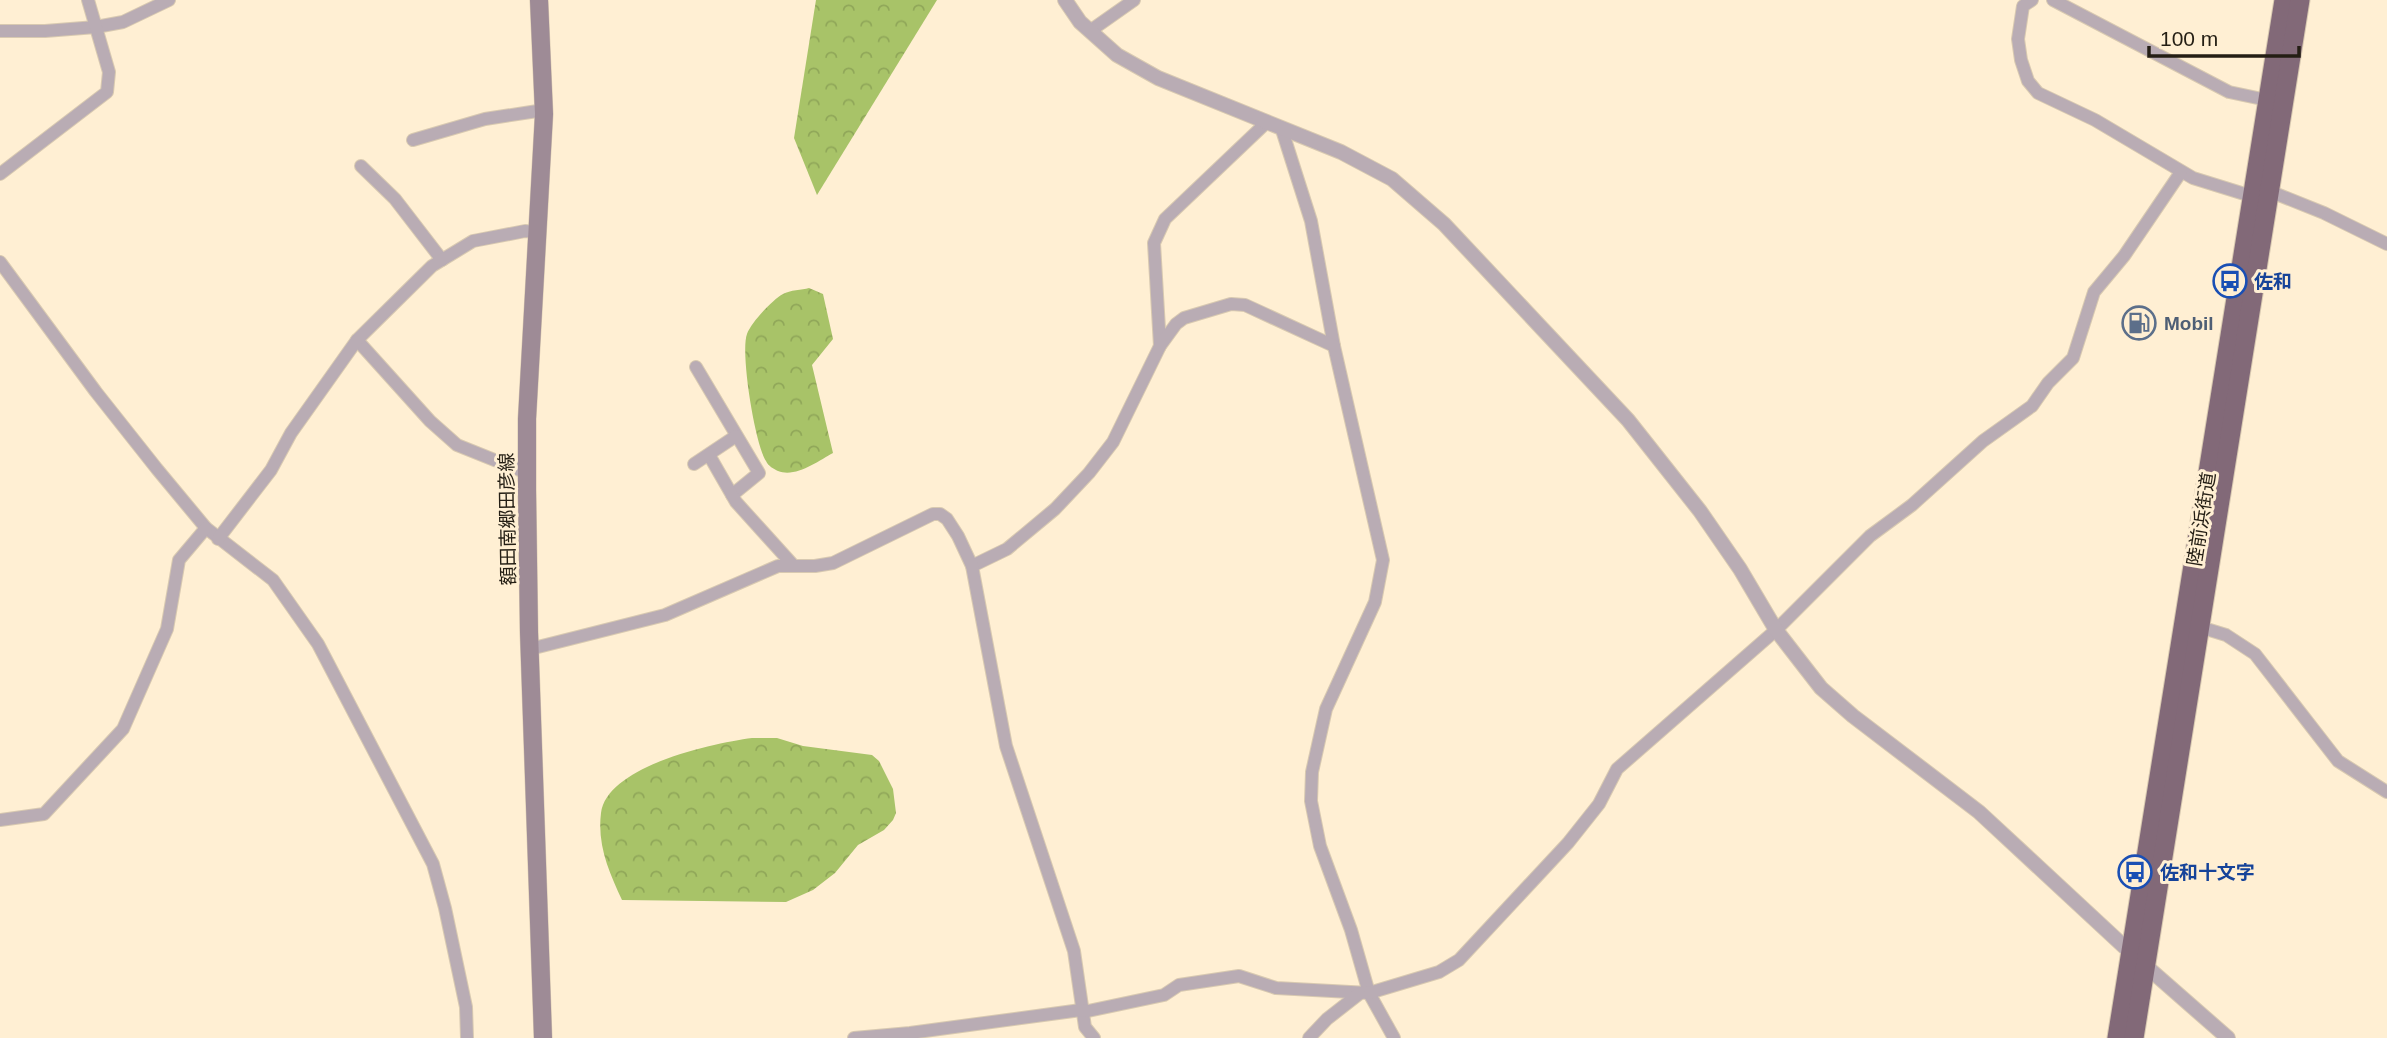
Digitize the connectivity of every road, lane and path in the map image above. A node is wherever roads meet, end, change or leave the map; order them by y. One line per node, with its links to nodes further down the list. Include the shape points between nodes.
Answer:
1 (88, 0): 10 (street)
2 (169, 0): 10 (street, via 123,22)
3 (539, 0): 14 (main road, 額田南郷田彦線)
4 (1065, 0): 11 (street)
5 (1134, 0): 11 (street)
6 (2053, 0): 13 (street, via 2230,92)
7 (2284, 0): 13 (highway, 陸前浜街道)
8 (2300, 0): 21 (highway, 陸前浜街道)
9 (2025, 2): 19 (street, via 2018,38 2021,60 2038,93 2095,120)
10 (96, 27): 12 (street); 20 (street, via 109,72 107,92)
11 (1090, 31): 15 (street, via 1117,55 1158,78)
12 (0, 32)
13 (2267, 100): 21 (highway, 陸前浜街道)
14 (544, 110): 17 (street, via 485,119); 22 (main road, 額田南郷田彦線)
15 (1267, 122): 16 (street); 27 (street, via 1166,219 1154,243)
16 (1282, 130): 28 (street, via 1311,221); 40 (street, via 1341,152 1392,179 1444,224 1628,421 1700,511)
17 (413, 140)
18 (361, 166): 24 (street, via 395,199)
19 (2181, 172): 21 (street); 40 (street, via 2094,292 2073,358 2032,406 1870,536)
20 (0, 174)
21 (2260, 194): 23 (street, via 2325,213); 39 (highway, 陸前浜街道); 44 (highway, 陸前浜街道)
22 (536, 232): 24 (street, via 473,241); 33 (main road, 額田南郷田彦線)
23 (2387, 244)
24 (442, 260): 26 (street)
25 (0, 262): 35 (street, via 96,392)
26 (358, 340): 33 (street, via 457,445); 36 (street, via 291,433 271,470)
27 (1160, 346): 28 (street, via 1184,317 1231,304 1245,305); 38 (street, via 1113,442 1089,473 1007,549)
28 (1334, 346): 45 (street, via 1383,560 1375,602 1326,709 1312,772 1311,801 1320,846 1351,930)
29 (696, 367): 30 (street)
30 (736, 436): 31 (street); 34 (street, via 759,473)
31 (709, 455): 32 (street); 34 (street)
32 (694, 464)
33 (527, 473): 41 (main road, 額田南郷田彦線)
34 (732, 495): 37 (street)
35 (206, 528): 36 (street); 43 (street, via 179,560 167,629 123,729 44,814)
36 (218, 539): 47 (street, via 273,580 318,644 433,864 466,1007)
37 (793, 565): 38 (street, via 833,563 940,514 958,536); 41 (street, via 778,566 665,615)
38 (972, 566): 46 (street, via 1006,746 1074,951)
39 (2200, 627): 42 (street, via 2226,635 2255,654 2338,761); 44 (highway, 陸前浜街道)
40 (1776, 630): 44 (street, via 1821,688 1979,812); 45 (street, via 1617,769 1599,804 1568,843 1459,960 1439,972)
41 (530, 649): 48 (main road, 額田南郷田彦線)
42 (2387, 792)
43 (0, 820)
44 (2138, 959): 53 (highway, 陸前浜街道); 54 (highway, 陸前浜街道); 55 (street)
45 (1364, 993): 46 (street, via 1276,988 1239,976 1179,985 1164,995); 51 (street); 52 (street)
46 (1081, 1010): 49 (street); 50 (street, via 1085,1027)
47 (467, 1038)
48 (543, 1038)
49 (854, 1038)
50 (1094, 1038)
51 (1309, 1038)
52 (1394, 1038)
53 (2117, 1038)
54 (2134, 1038)
55 (2228, 1038)

